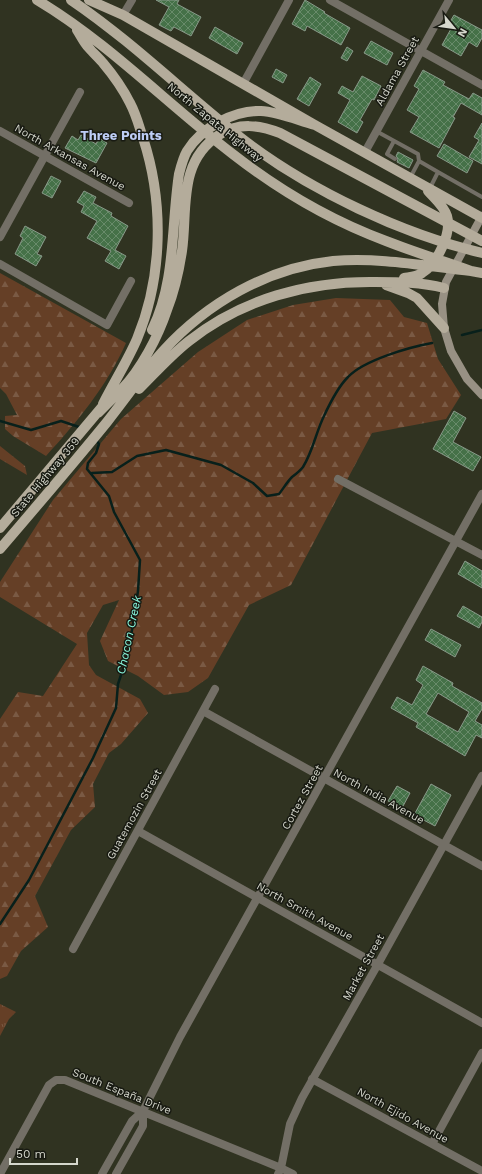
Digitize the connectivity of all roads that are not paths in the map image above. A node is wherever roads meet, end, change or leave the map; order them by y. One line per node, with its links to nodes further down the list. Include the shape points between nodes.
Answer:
1 (37, 0): 9 (main road, North Zapata Highway)
2 (71, 0): 33 (main road, North Zapata Highway, via 121,36 246,141 308,182 338,199 403,228)
3 (89, 0): 8 (main road)
4 (132, 0): 8 (street)
5 (289, 0): 11 (street)
6 (330, 0): 10 (street)
7 (449, 0): 10 (street, Aldama Street)
8 (123, 15): 11 (main road)
9 (73, 23): 35 (main road, North Zapata Highway, via 234,155 302,200 384,241); 42 (main road, via 88,47 116,79 131,104 149,155 158,223 152,286 137,338)
10 (421, 51): 12 (street); 16 (street, Aldama Street)
11 (243, 84): 14 (main road)
12 (482, 84)
13 (80, 92): 20 (street)
14 (315, 124): 18 (main road, via 270,112 248,112 214,126); 19 (main road)
15 (0, 130): 20 (street, North Arkansas Avenue)
16 (376, 131): 17 (lane); 19 (street, Aldama Street)
17 (394, 141): 21 (lane, via 387,154); 22 (lane, via 418,154)
18 (199, 144): 32 (main road, via 233,128 247,125 280,133); 42 (main road, via 190,173 182,251 168,310 134,374)
19 (365, 152): 25 (main road)
20 (44, 155): 29 (street, North Arkansas Avenue); 31 (street)
21 (395, 158)
22 (419, 161): 24 (lane); 25 (lane)
23 (410, 167): 25 (lane)
24 (438, 172): 27 (lane); 28 (lane)
25 (412, 174): 26 (main road)
26 (420, 183): 27 (main road); 38 (main road, via 446,214 449,224 441,249 434,262 422,274)
27 (430, 188): 30 (main road)
28 (482, 197)
29 (129, 203)
30 (482, 217): 39 (main road)
31 (0, 238)
32 (482, 241)
33 (482, 253)
34 (0, 264): 37 (street, via 107,325)
35 (471, 271): 36 (main road, North Zapata Highway); 43 (main road, via 390,260 358,260 306,266 271,276 217,304 184,330 143,375)
36 (482, 273)
37 (131, 281)
38 (379, 282): 39 (main road); 40 (main road, via 408,292 417,298); 43 (main road, via 334,283 308,287 285,292 232,313 189,341)
39 (445, 285): 40 (main road, via 442,304)
40 (444, 328): 41 (main road, via 458,366)
41 (482, 395)
42 (98, 413): 46 (main road, State Highway 359)
43 (108, 421): 48 (main road, State Highway 359)
44 (338, 479): 47 (street)
45 (482, 494): 47 (street, Cortez Street)
46 (0, 528)
47 (456, 540): 49 (street); 53 (street, Cortez Street)
48 (0, 549)
49 (482, 555)
50 (215, 689): 51 (street, Guatemozin Street)
51 (203, 711): 53 (street, North India Avenue); 54 (street, Guatemozin Street)
52 (482, 776): 55 (street, Market Street)
53 (324, 778): 55 (street, North India Avenue); 57 (street, Cortez Street)
54 (138, 831): 57 (street, North Smith Avenue); 58 (street, Guatemozin Street)
55 (444, 845): 56 (street, North India Avenue); 59 (street, Market Street)
56 (482, 866)
57 (258, 897): 59 (street, North Smith Avenue); 63 (street, Cortez Street, via 180,1037)
58 (73, 949)
59 (378, 964): 60 (street, North Smith Avenue); 62 (street, Market Street)
60 (482, 1023)
61 (482, 1053): 64 (street)
62 (312, 1078): 64 (street, North Ejido Avenue); 65 (street, Market Street, via 293,1118)
63 (144, 1111): 65 (street, South España Drive); 67 (street, South España Drive, via 65,1080 56,1080 49,1085); 68 (street, Cortez Street, via 132,1121); 69 (street, Cortez Street, via 143,1126)
64 (432, 1144): 66 (street, North Ejido Avenue)
65 (279, 1171): 70 (street, South España Drive)
66 (482, 1172)
67 (0, 1174)
68 (102, 1174)
69 (116, 1174)
70 (293, 1174)

